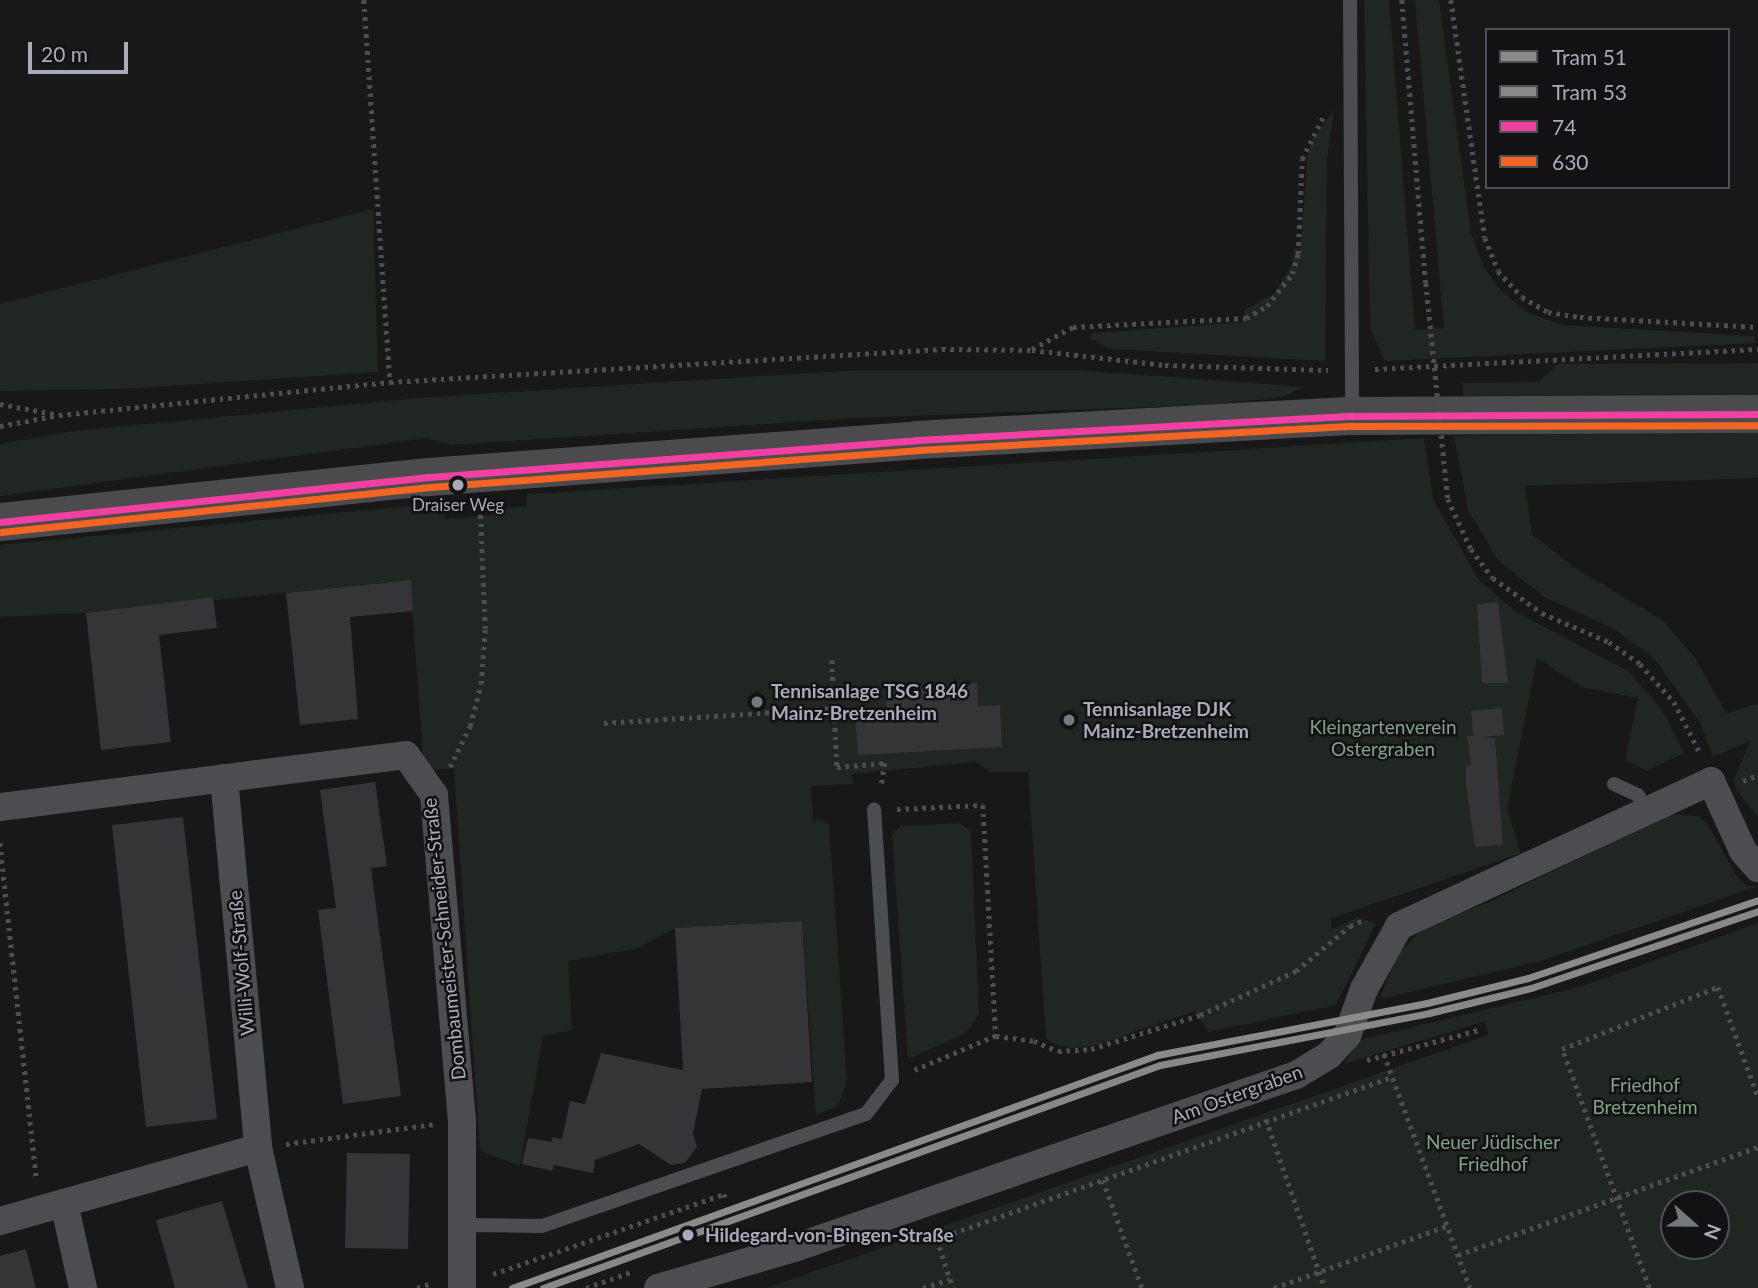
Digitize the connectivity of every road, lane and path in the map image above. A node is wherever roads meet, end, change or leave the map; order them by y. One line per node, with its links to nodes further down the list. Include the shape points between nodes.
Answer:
1 (364, 0): 10 (path)
2 (1350, 0): 5 (lane)
3 (1402, 0): 22 (path, bridge, via 1448,499 1471,549 1493,578 1542,613 1609,642 1658,681 1690,728)
4 (1451, 0): 6 (path, via 1485,238 1498,271 1522,298 1548,312 1580,317)
5 (1350, 99): 8 (path, via 1332,103 1306,143 1292,274 1267,306 1246,318 1086,325 1060,332); 9 (lane)
6 (1758, 327)
7 (1758, 349): 9 (path)
8 (1032, 350): 9 (path, via 1165,365); 10 (path, via 942,349)
9 (1352, 370): 14 (lane)
10 (390, 382): 13 (path)
11 (0, 404): 13 (path)
12 (1758, 414): 14 (main road)
13 (59, 415): 15 (path)
14 (1352, 416): 17 (main road, via 917,440 429,477)
15 (0, 426)
16 (480, 503): 24 (path, via 485,629 481,684 470,726)
17 (0, 522)
18 (832, 660): 19 (path)
19 (834, 708): 20 (path); 26 (path, via 837,767 885,763)
20 (604, 723)
21 (224, 778): 24 (street, Dombaumeister-Schneider-Straße, via 405,755); 25 (street, Dombaumeister-Schneider-Straße); 43 (street, Willi-Wolf-Straße)
22 (1711, 781): 27 (street, Am Ostergraben); 29 (street, via 1742,852)
23 (1614, 784): 27 (lane, via 1638,795)
24 (434, 796): 49 (street, Dombaumeister-Schneider-Straße, via 461,1120)
25 (0, 807)
26 (874, 810): 32 (path, via 983,805); 36 (lane)
27 (1645, 810): 56 (street, Am Ostergraben, via 1399,926 1368,979 1347,1036 1329,1055 1296,1074 797,1247)
28 (0, 843): 47 (path)
29 (1758, 868)
30 (1376, 915): 32 (path, via 1350,926 1296,971 1200,1015 1075,1052)
31 (1478, 1030): 33 (path)
32 (996, 1036): 36 (path)
33 (1384, 1054): 34 (path); 35 (path)
34 (1363, 1062)
35 (1392, 1077): 39 (path); 50 (path)
36 (892, 1080): 49 (lane, via 866,1114 554,1222 542,1226)
37 (1758, 1097): 46 (path, via 1718,987 1562,1049)
38 (1263, 1111): 39 (path)
39 (1267, 1121): 44 (path); 54 (path)
40 (428, 1125): 41 (path)
41 (304, 1141)
42 (1758, 1147): 46 (path)
43 (258, 1148): 47 (street); 59 (street, Willi-Wolf-Straße)
44 (1103, 1180): 52 (path); 64 (path)
45 (726, 1200): 55 (path, via 724,1194 506,1272)
46 (1616, 1200): 53 (path); 68 (path)
47 (52, 1206): 48 (street); 58 (street)
48 (0, 1221)
49 (460, 1225): 60 (street, Dombaumeister-Schneider-Straße)
50 (1447, 1226): 53 (path); 54 (path)
51 (935, 1232): 52 (path)
52 (937, 1239): 57 (path)
53 (1458, 1255): 67 (path)
54 (1320, 1272): 65 (path); 66 (path)
55 (487, 1274)
56 (732, 1276): 61 (street, Am Ostergraben)
57 (950, 1279): 62 (path); 63 (path)
58 (83, 1288)
59 (290, 1288)
60 (461, 1288)
61 (658, 1288)
62 (923, 1288)
63 (953, 1288)
64 (1142, 1288)
65 (1274, 1288)
66 (1325, 1288)
67 (1470, 1288)
68 (1649, 1288)

